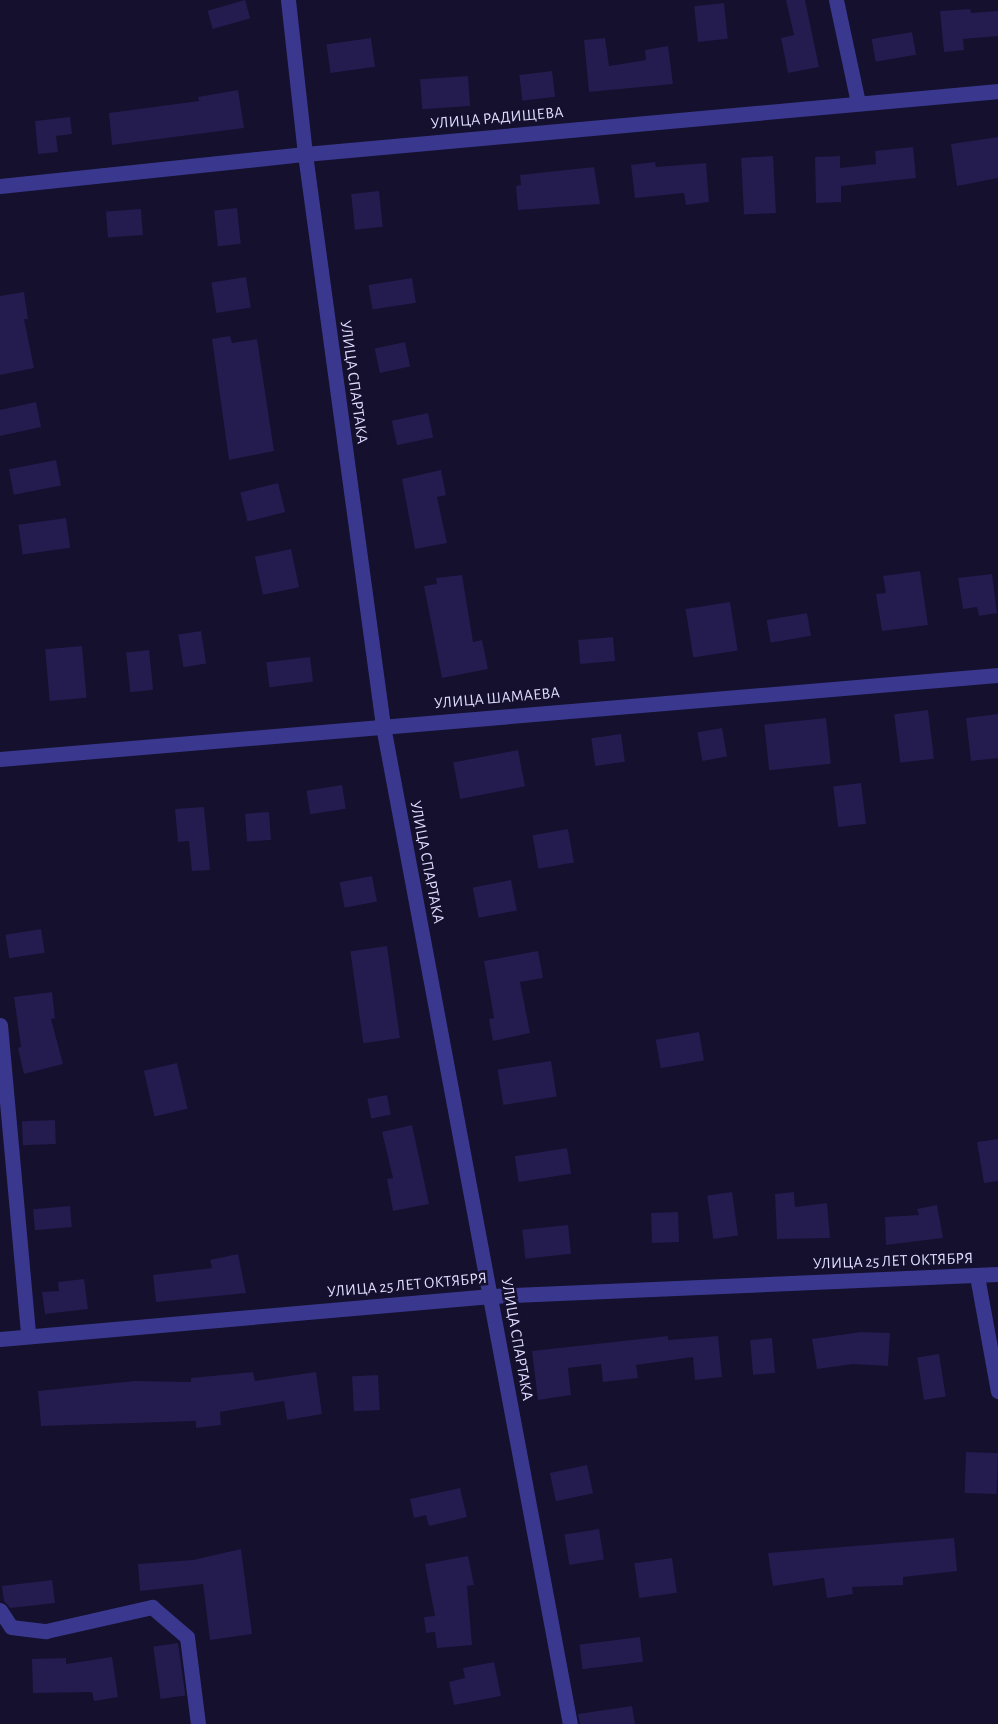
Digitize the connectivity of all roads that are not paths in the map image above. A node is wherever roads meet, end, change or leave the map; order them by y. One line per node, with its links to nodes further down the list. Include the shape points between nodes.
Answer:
1 (288, 0): 5 (street, УЛИЦА СПАРТАКА)
2 (836, 0): 4 (street)
3 (998, 91): 4 (street, УЛИЦА РАДИЩЕВА)
4 (858, 103): 5 (street, УЛИЦА РАДИЩЕВА)
5 (305, 154): 6 (street, УЛИЦА РАДИЩЕВА); 8 (street, УЛИЦА СПАРТАКА)
6 (0, 186)
7 (998, 675): 8 (street, УЛИЦА ШАМАЕВА)
8 (383, 726): 9 (street, УЛИЦА ШАМАЕВА); 13 (street, УЛИЦА СПАРТАКА)
9 (0, 759)
10 (0, 1024): 14 (street)
11 (998, 1274): 12 (street, УЛИЦА 25 ЛЕТ ОКТЯБРЯ)
12 (977, 1276): 13 (street, УЛИЦА 25 ЛЕТ ОКТЯБРЯ); 16 (street)
13 (491, 1296): 14 (street, УЛИЦА 25 ЛЕТ ОКТЯБРЯ); 19 (street, УЛИЦА СПАРТАКА)
14 (28, 1335): 15 (street, УЛИЦА 25 ЛЕТ ОКТЯБРЯ)
15 (0, 1339)
16 (998, 1391)
17 (0, 1610): 18 (street, via 10,1627 46,1631 152,1607 187,1637)
18 (198, 1724)
19 (570, 1724)

